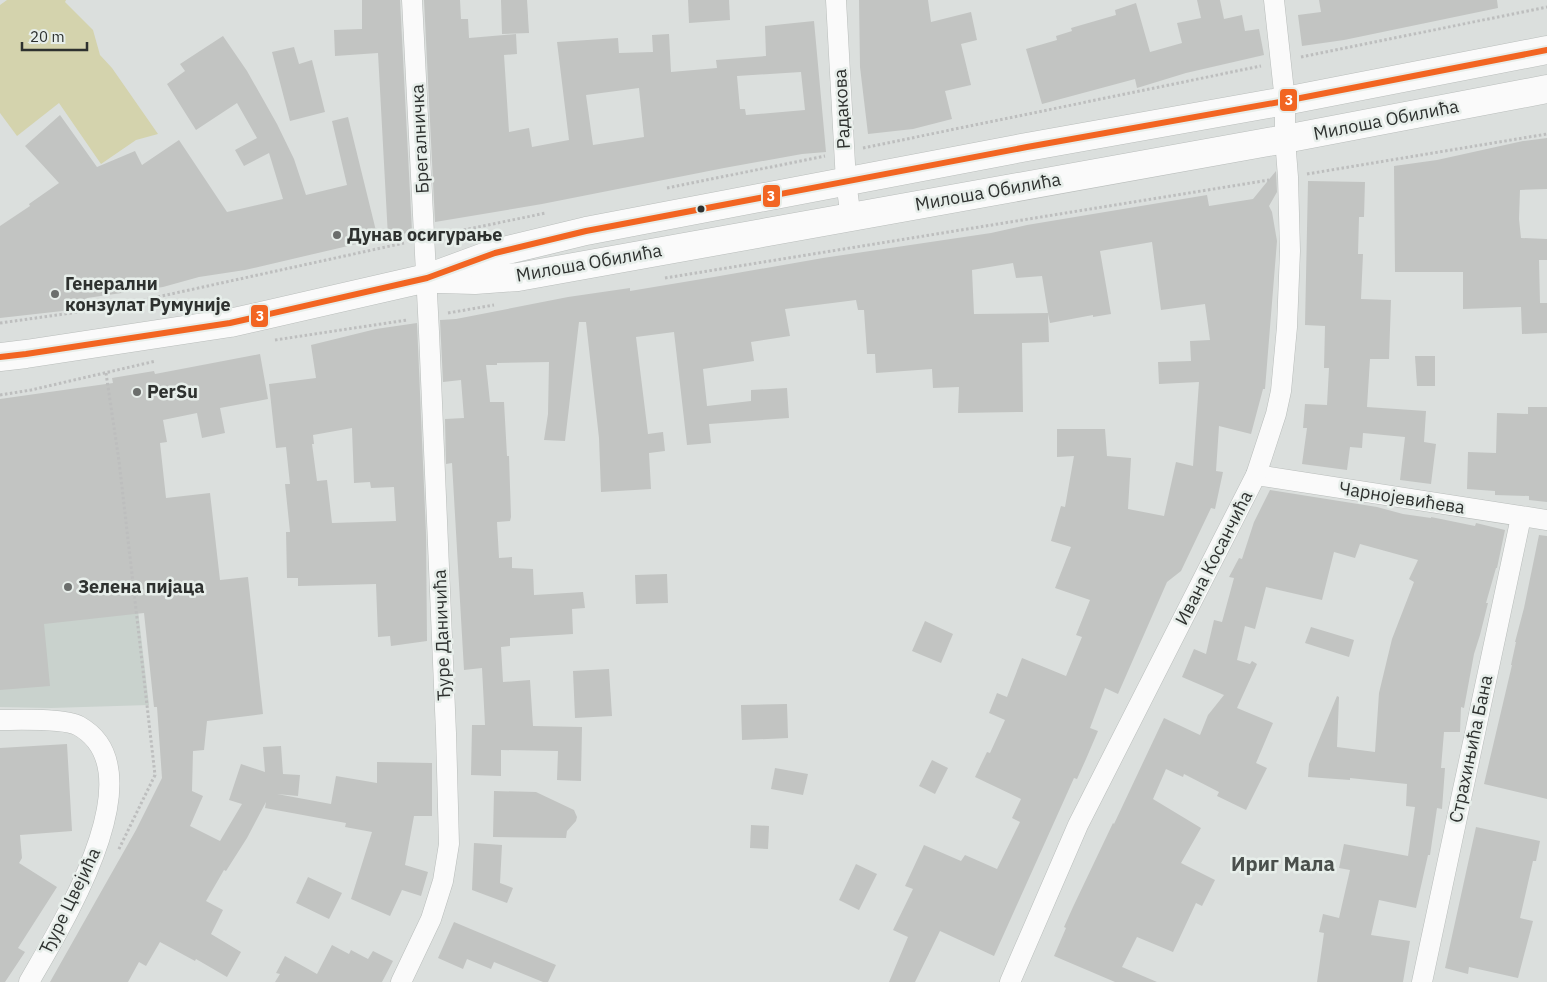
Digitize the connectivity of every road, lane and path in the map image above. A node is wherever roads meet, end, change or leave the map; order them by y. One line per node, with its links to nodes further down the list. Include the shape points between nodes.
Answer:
1 (412, 0): 17 (street, Брегалничка)
2 (836, 0): 11 (street, Радакова)
3 (1274, 0): 6 (street, Ивана Косанчића)
4 (1547, 7): 6 (path)
5 (1547, 50): 8 (main road, Милоша Обилића)
6 (1280, 62): 8 (street, Ивана Косанчића); 11 (path)
7 (1547, 89): 10 (main road, Милоша Обилића)
8 (1285, 101): 10 (street, Ивана Косанчића); 13 (main road, Милоша Обилића)
9 (1547, 134): 12 (path)
10 (1285, 139): 12 (street, Ивана Косанчића); 16 (main road, Милоша Обилића)
11 (844, 152): 13 (street, Радакова); 14 (path)
12 (1288, 177): 19 (path); 28 (street, Ивана Косанчића, via 1288,327 1276,414)
13 (846, 182): 16 (street, Радакова); 18 (main road, Милоша Обилића, via 525,244)
14 (659, 190)
15 (552, 212): 17 (path)
16 (851, 218): 18 (main road, Милоша Обилића, via 518,277 475,280)
17 (425, 238): 18 (street, Брегалничка); 22 (path, via 107,308)
18 (427, 278): 21 (street, Ђуре Даничића); 24 (main road, Милоша Обилића, via 230,323)
19 (662, 278)
20 (496, 305): 21 (path)
21 (428, 316): 23 (path); 34 (street, Ђуре Даничића, via 449,844 443,881 431,918)
22 (0, 322)
23 (269, 340)
24 (0, 356)
25 (159, 361): 26 (path)
26 (106, 373): 27 (path); 32 (path, via 155,775 119,850)
27 (0, 395)
28 (1256, 475): 29 (street, Чарнојевићева); 35 (street, Ивана Косанчића, via 1078,825)
29 (1521, 516): 30 (street, Чарнојевићева); 36 (street, Страхињића Бана)
30 (1547, 520)
31 (0, 720): 32 (street, Ђуре Цвејића, via 71,723 90,734 100,745 108,773 108,790 104,822)
32 (88, 871): 33 (street, Ђуре Цвејића, via 67,916)
33 (28, 982)
34 (402, 982)
35 (1010, 982)
36 (1422, 982)

